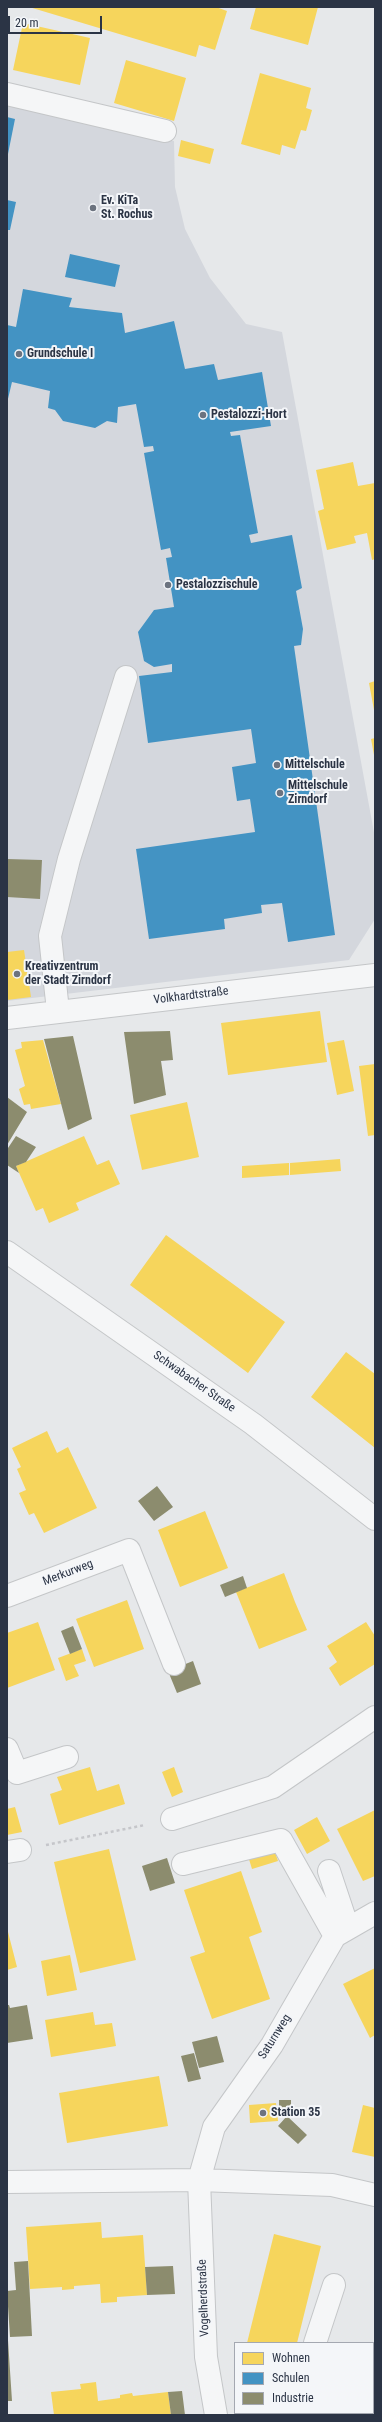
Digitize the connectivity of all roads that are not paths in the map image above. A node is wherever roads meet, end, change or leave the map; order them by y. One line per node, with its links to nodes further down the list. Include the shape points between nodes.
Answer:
1 (7, 94): 2 (street)
2 (165, 131)
3 (126, 677): 5 (street, via 69,859 50,936)
4 (375, 975): 5 (street, Volkhardtstraße)
5 (58, 1011): 6 (street, Volkhardtstraße)
6 (7, 1018)
7 (7, 1252): 8 (street, Schwabacher Straße, via 253,1424)
8 (375, 1519)
9 (7, 1596): 10 (street, Merkurweg, via 129,1550)
10 (174, 1664)
11 (375, 1717): 14 (street, via 273,1787)
12 (7, 1749): 13 (street, via 17,1773)
13 (67, 1757)
14 (172, 1819)
15 (183, 1864): 18 (street, via 281,1840)
16 (329, 1871): 18 (street)
17 (375, 1913): 18 (street)
18 (342, 1932): 19 (street, Saturnweg, via 272,2045 214,2128)
19 (200, 2180): 20 (street); 21 (street, via 332,2185); 24 (street, Vogelherdstraße, via 206,2357)
20 (7, 2182)
21 (375, 2195)
22 (334, 2285): 23 (street)
23 (315, 2342)
24 (216, 2415)

